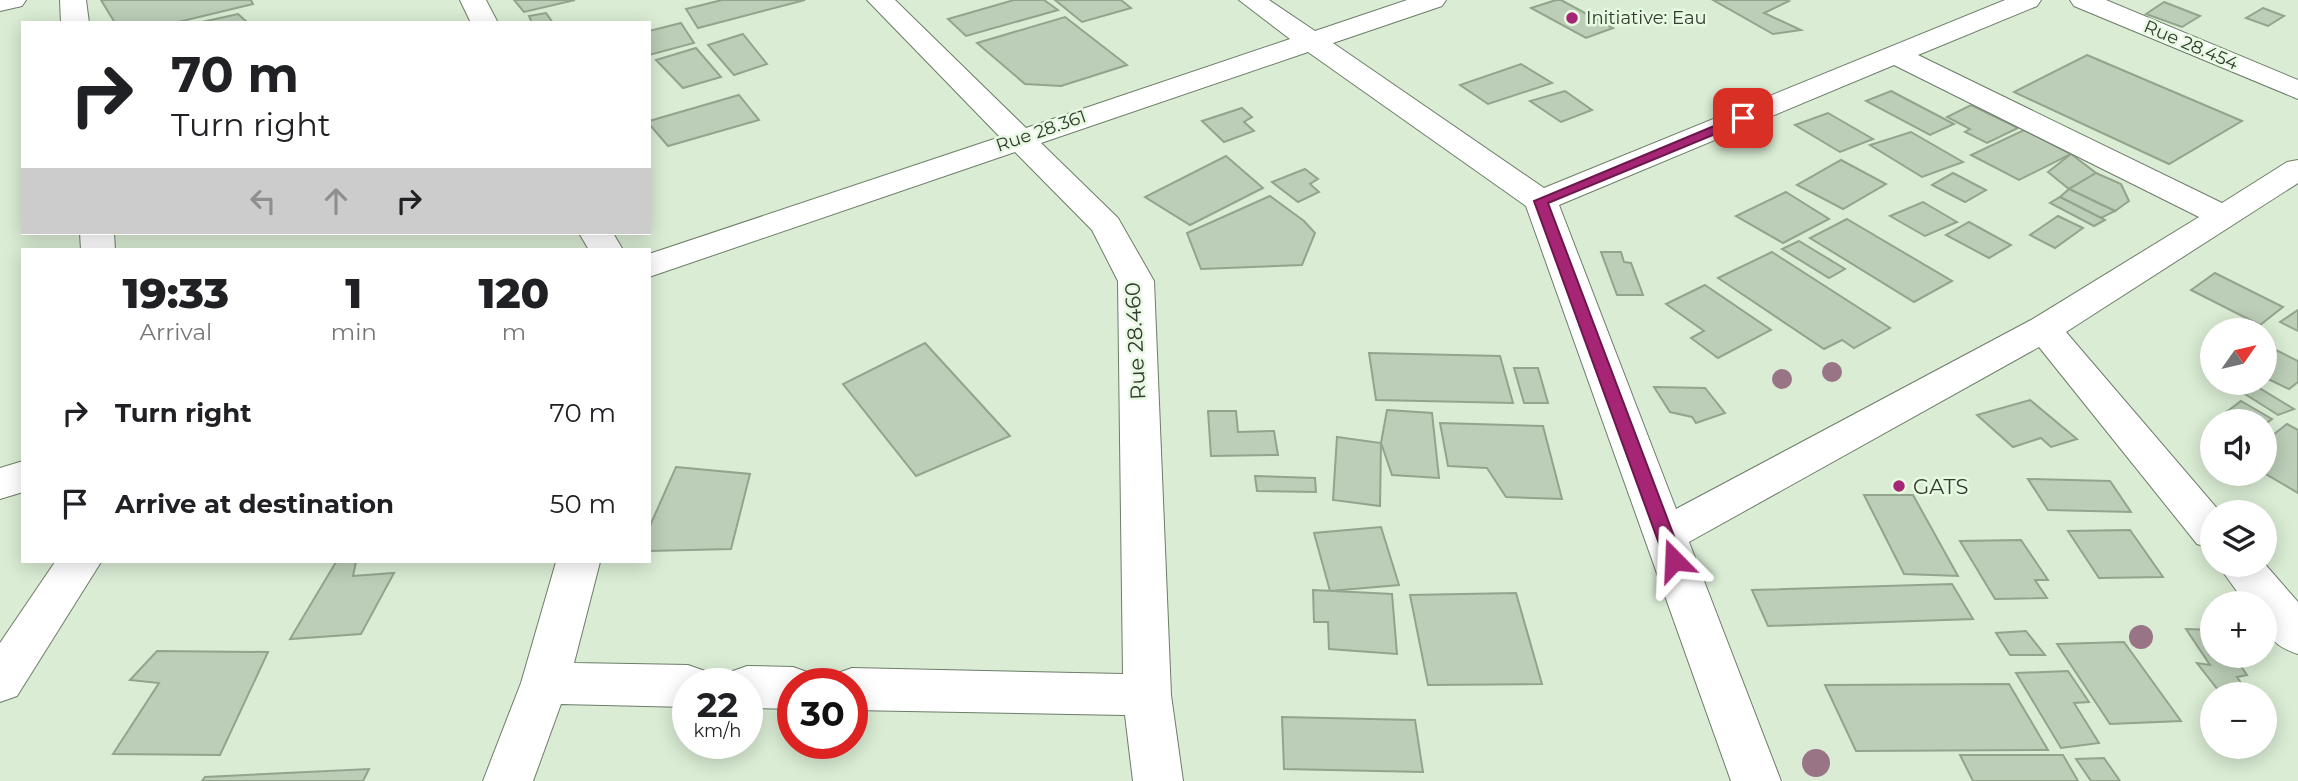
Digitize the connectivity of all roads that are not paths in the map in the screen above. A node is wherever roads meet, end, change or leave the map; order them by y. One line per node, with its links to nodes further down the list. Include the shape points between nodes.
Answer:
1 (13, 0): 9 (street)
2 (73, 0): 10 (street)
3 (474, 0): 11 (street)
4 (880, 0): 15 (street, Rue 28.460)
5 (1252, 0): 12 (street)
6 (1433, 0): 12 (street, Rue 28.361)
7 (2028, 0): 13 (street)
8 (2083, 0): 14 (street, Rue 28.454)
9 (0, 3)
10 (75, 21)
11 (484, 21)
12 (1311, 41): 15 (street, Rue 28.361); 17 (street)
13 (1895, 55): 17 (street); 18 (street)
14 (2298, 90)
15 (1017, 139): 19 (street, Rue 28.361); 33 (street, Rue 28.460, via 1106,225 1136,281)
16 (2298, 169): 18 (street)
17 (1541, 201): 24 (street)
18 (2223, 216): 20 (street)
19 (651, 265)
20 (2044, 329): 23 (street); 24 (street)
21 (21, 477): 22 (street)
22 (0, 484)
23 (2200, 518)
24 (1664, 535): 36 (street)
25 (78, 563): 29 (street)
26 (578, 563): 30 (street)
27 (2250, 577): 28 (street)
28 (2298, 635)
29 (0, 682)
30 (545, 683): 31 (street); 34 (street)
31 (672, 686)
32 (868, 690): 33 (street)
33 (1147, 695): 35 (street, Rue 28.460)
34 (508, 781)
35 (1158, 781)
36 (1756, 781)

